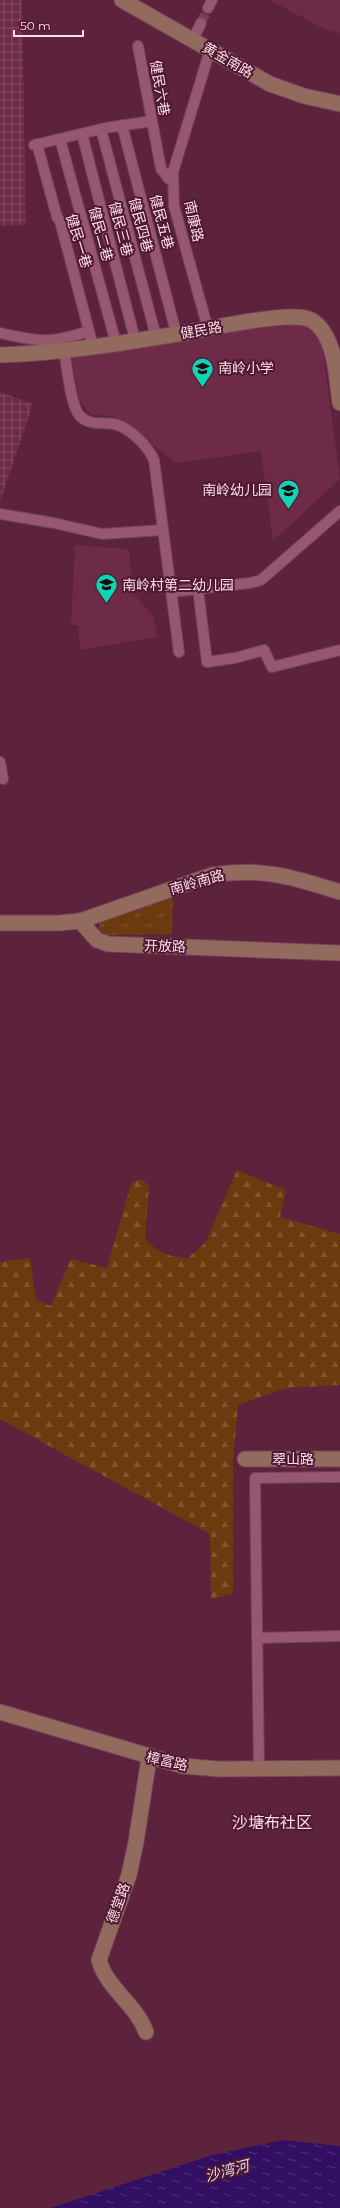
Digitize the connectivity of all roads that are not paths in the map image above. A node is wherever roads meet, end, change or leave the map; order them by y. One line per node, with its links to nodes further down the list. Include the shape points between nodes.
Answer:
1 (122, 0): 3 (street, 黄金南路)
2 (201, 23): 3 (street)
3 (193, 40): 5 (street, 黄金南路)
4 (138, 46): 7 (street, 健民六巷)
5 (210, 50): 6 (street, 黄金南路, via 270,84 304,96); 12 (street, 南康路, via 173,172)
6 (340, 104)
7 (152, 121): 8 (street); 12 (street, 健民六巷, via 161,169)
8 (122, 125): 9 (street); 13 (street, 健民五巷)
9 (101, 129): 10 (street); 14 (street, 健民四巷)
10 (82, 134): 11 (street); 17 (street, 健民三巷)
11 (60, 139): 16 (street, 健民一巷, via 36,145 60,221); 19 (street, 健民二巷)
12 (173, 180): 15 (street, 南康路, via 174,206)
13 (174, 325)
14 (154, 329)
15 (208, 329): 20 (street, 健民路); 21 (street, 健民路, via 303,317 312,320)
16 (89, 331): 18 (street, via 46,341 34,341); 20 (street, 健民一巷)
17 (134, 332)
18 (0, 333)
19 (114, 336)
20 (93, 346): 22 (street, 健民路)
21 (335, 346): 24 (street, 健民路)
22 (64, 350): 23 (street, 健民路); 27 (street, via 74,403 79,415 94,424 114,424 123,428 150,450 154,460)
23 (0, 355)
24 (340, 403)
25 (340, 511): 28 (street, via 261,580)
26 (0, 514): 27 (street, via 102,534)
27 (163, 530): 29 (street)
28 (198, 589): 29 (street); 30 (street, via 207,662 264,650 272,667)
29 (171, 592): 31 (street)
30 (340, 650)
31 (179, 652)
32 (0, 762): 33 (street)
33 (3, 779)
34 (340, 892): 35 (street, 南岭南路, via 293,877 261,872 231,872 212,875)
35 (80, 921): 36 (street); 37 (street, 开放路, via 97,940 108,944)
36 (0, 923)
37 (340, 953)
38 (245, 1459): 39 (street, 翠山路)
39 (340, 1459)
40 (340, 1477): 42 (street, via 255,1478)
41 (340, 1636): 42 (street)
42 (257, 1638): 46 (street)
43 (0, 1712): 44 (street, 樟富路)
44 (149, 1758): 46 (street, 樟富路, via 200,1768); 47 (street, 德堂路, via 129,1876 99,1960 107,1979 137,2015)
45 (340, 1768): 46 (street, 樟富路)
46 (259, 1769)
47 (146, 2032)

